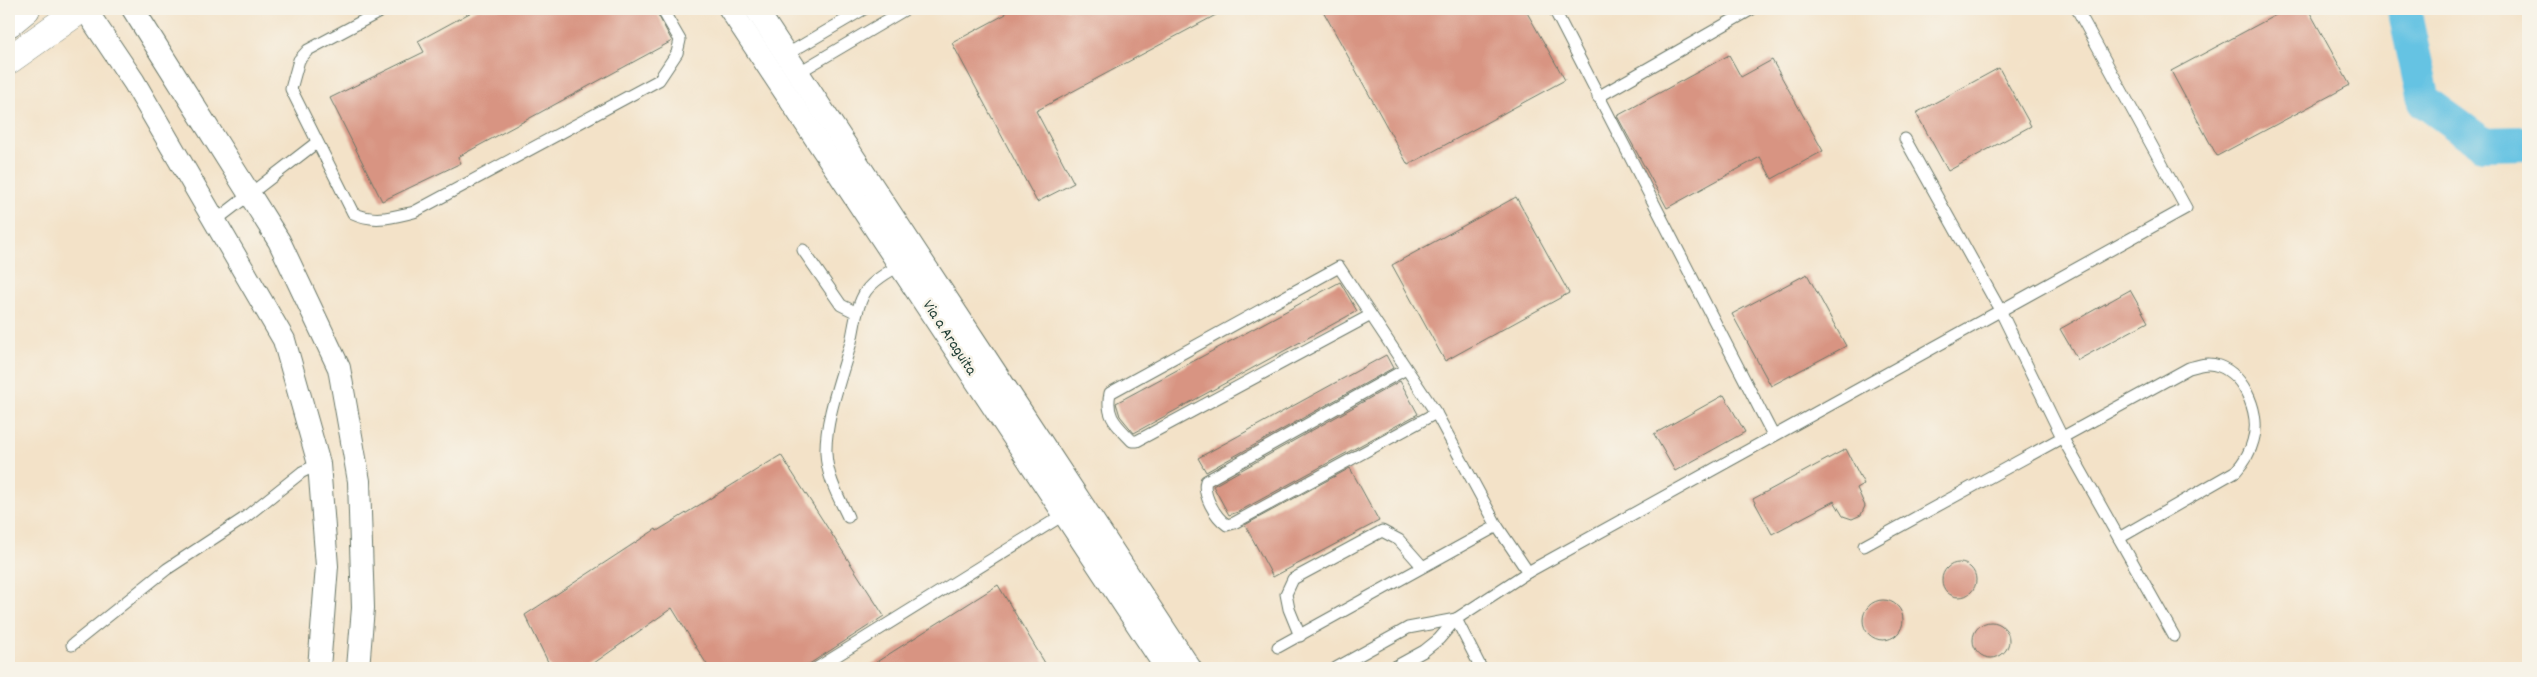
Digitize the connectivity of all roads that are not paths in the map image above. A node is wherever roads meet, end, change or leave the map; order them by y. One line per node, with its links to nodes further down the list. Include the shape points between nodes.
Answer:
1 (26, 9): 13 (main road)
2 (83, 9): 14 (main road); 20 (street, via 134,82)
3 (133, 9): 19 (street)
4 (385, 9): 18 (lane, via 308,50 300,60 291,89)
5 (662, 9): 18 (lane, via 680,40 677,53 659,80 414,212 386,219 365,219 353,213)
6 (730, 9): 15 (street, Via a Araguita)
7 (756, 9): 15 (street, Via a Araguita)
8 (864, 9): 15 (lane)
9 (906, 9): 15 (lane)
10 (1554, 9): 16 (lane)
11 (1752, 9): 16 (lane)
12 (2077, 9): 23 (lane, via 2186,208)
13 (9, 23)
14 (9, 60)
15 (784, 64): 22 (street, Via a Araguita); 22 (street, Via a Araguita, via 779,84)
16 (1598, 97): 28 (lane)
17 (1905, 139): 23 (lane)
18 (316, 143): 19 (lane)
19 (250, 196): 20 (lane); 44 (street, via 280,241 339,368 359,481 363,608)
20 (215, 221): 30 (street, via 284,340)
21 (803, 250): 24 (lane, via 841,304)
22 (910, 260): 24 (lane, via 867,290); 31 (street, Via a Araguita)
23 (2000, 310): 28 (lane); 29 (lane)
24 (856, 313): 32 (lane, via 852,340 833,406 826,452 829,475)
25 (1371, 315): 25 (lane, via 1339,267 1110,393 1107,407 1113,421 1132,441 1137,441); 26 (lane)
26 (1406, 369): 27 (lane); 27 (lane, via 1206,480 1204,487 1208,498 1222,522 1227,525 1234,523)
27 (1436, 414): 33 (lane)
28 (1773, 435): 37 (lane)
29 (2062, 437): 34 (lane); 34 (lane, via 2189,368 2205,363 2221,366 2237,379 2250,399 2255,422 2254,440 2246,460 2236,471); 35 (lane)
30 (320, 464): 41 (lane, via 302,472 243,519 167,569); 43 (street, via 327,566)
31 (1073, 508): 45 (lane); 46 (street, Via a Araguita); 47 (street, Via a Araguita)
32 (848, 517)
33 (1497, 526): 36 (lane); 37 (lane)
34 (2119, 538): 40 (lane)
35 (1864, 546)
36 (1422, 566): 39 (lane); 39 (lane, via 1399,540 1382,531 1293,579 1286,594)
37 (1528, 572): 38 (lane)
38 (1456, 620): 48 (lane, via 1408,628); 49 (lane, via 1439,639); 50 (lane)
39 (1300, 636): 42 (lane)
40 (2174, 636)
41 (72, 645)
42 (1278, 648)
43 (319, 668)
44 (358, 668)
45 (817, 668)
46 (1166, 668)
47 (1190, 668)
48 (1336, 668)
49 (1392, 668)
50 (1480, 668)

